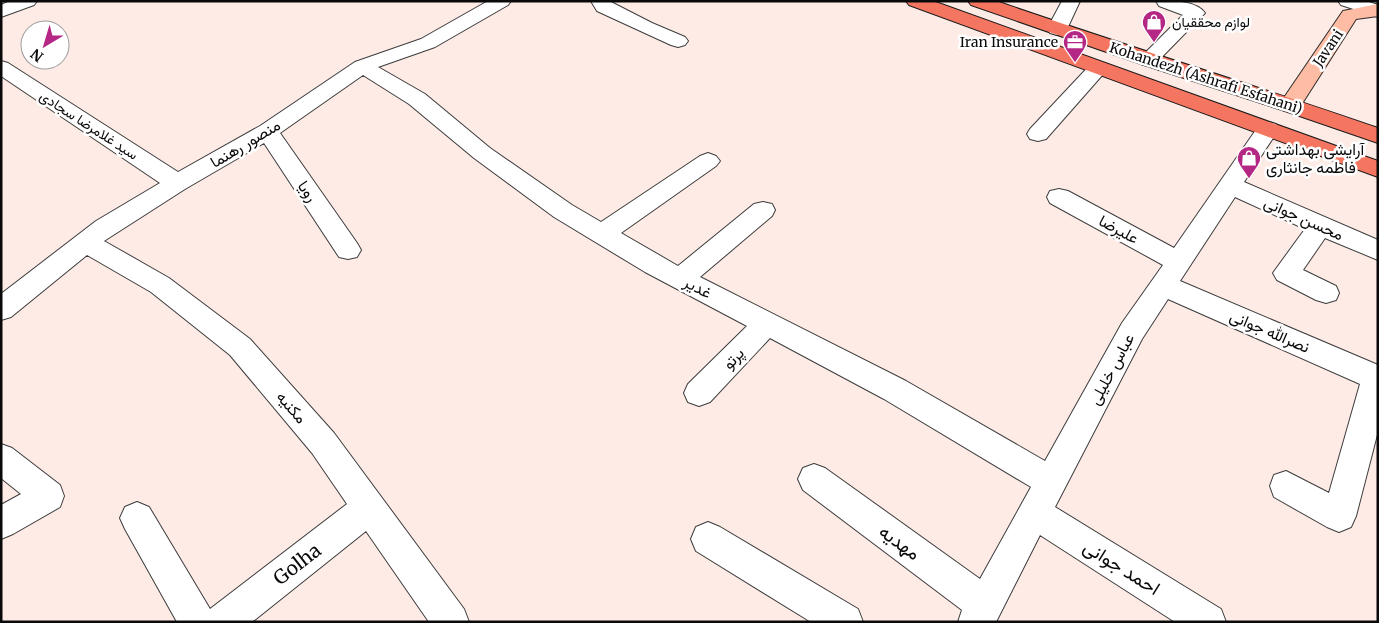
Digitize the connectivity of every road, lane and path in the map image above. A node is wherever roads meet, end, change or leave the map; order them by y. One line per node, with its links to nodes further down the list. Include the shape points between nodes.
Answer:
1 (28, 1): 9 (street)
2 (502, 1): 14 (street, منصور رهنما, via 428,43)
3 (600, 1): 12 (street, via 604,7)
4 (915, 1): 16 (main road, Kohandezh (Ashrafi Esfahani))
5 (1071, 1): 11 (street)
6 (1347, 1): 10 (street)
7 (980, 2): 11 (main road, Kohandezh (Ashrafi Esfahani))
8 (1166, 2): 13 (street, via 1196,13)
9 (1, 10)
10 (1377, 10): 17 (street, Javani, via 1350,15)
11 (1058, 29): 13 (main road, Kohandezh (Ashrafi Esfahani))
12 (678, 41)
13 (1148, 60): 17 (main road, Kohandezh (Ashrafi Esfahani))
14 (362, 66): 19 (street, منصور رهنما); 29 (street, غدیر, via 417,99 490,159 563,211)
15 (1, 67): 24 (street, سید غلامرضا سجادی)
16 (1098, 68): 18 (main road, Kohandezh (Ashrafi Esfahani)); 20 (street)
17 (1290, 105): 21 (main road, Kohandezh (Ashrafi Esfahani))
18 (1268, 129): 23 (main road, Kohandezh (Ashrafi Esfahani)); 25 (street, عباس خلیلی)
19 (268, 131): 24 (street, منصور رهنما); 31 (street, رویا)
20 (1038, 134)
21 (1378, 136)
22 (708, 161): 29 (street)
23 (1378, 169)
24 (177, 183): 30 (street, منصور رهنما)
25 (1230, 185): 28 (street, محسن جوانی); 33 (street, عباس خلیلی)
26 (1059, 197): 33 (street, علیرضا)
27 (764, 210): 34 (street)
28 (1321, 225): 32 (street, محسن جوانی); 35 (street, via 1286,273)
29 (602, 234): 34 (street, غدیر)
30 (86, 242): 36 (street, منصور رهنما); 44 (street, مکنیه, via 160,285 240,347 323,443)
31 (348, 250)
32 (1378, 251)
33 (1171, 273): 38 (street, نصرالله جوانی); 42 (street, عباس خلیلی, via 1132,331)
34 (682, 278): 37 (street, غدیر)
35 (1326, 293)
36 (1, 309)
37 (767, 323): 39 (street, پرتو); 42 (street, غدیر, via 895,390)
38 (1377, 378): 43 (street, via 1339,516)
39 (699, 393)
40 (1, 458): 47 (street, via 48,496)
41 (814, 479): 49 (street, مهدیه)
42 (1051, 482): 45 (street, عباس خلیلی)
43 (1286, 486)
44 (370, 507): 51 (street, Golha); 52 (street, مکنیه)
45 (1035, 513): 49 (street, عباس خلیلی); 54 (street, احمد جوانی)
46 (137, 518): 50 (street)
47 (1, 523)
48 (708, 539): 53 (street)
49 (981, 613)
50 (197, 622)
51 (223, 622)
52 (451, 622)
53 (845, 622)
54 (1208, 622)

